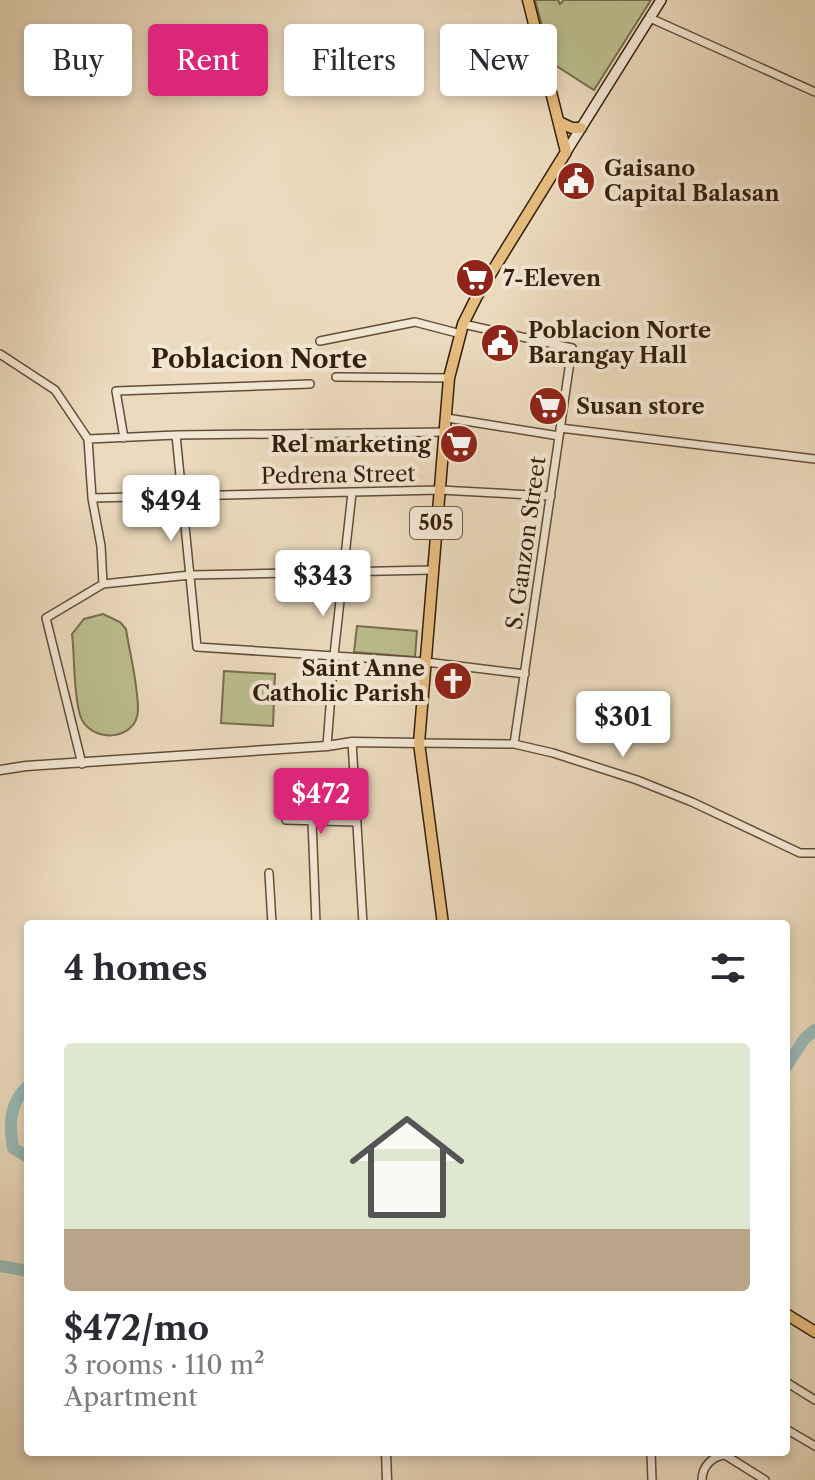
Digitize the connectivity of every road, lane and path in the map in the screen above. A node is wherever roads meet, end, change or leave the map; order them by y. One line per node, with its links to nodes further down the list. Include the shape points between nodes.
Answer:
1 (528, 0): 5 (main road)
2 (661, 0): 3 (main road)
3 (650, 18): 4 (street); 6 (main road)
4 (815, 92)
5 (559, 122): 6 (main road); 7 (main road)
6 (581, 128): 7 (main road)
7 (566, 152): 8 (main road, 505)
8 (462, 329): 9 (street, via 415,322); 12 (main road, 505); 16 (street, S. Ganzon Street, via 572,348)
9 (320, 341)
10 (0, 354): 19 (street, via 55,390)
11 (336, 377): 12 (street)
12 (449, 378): 14 (main road, 505)
13 (310, 384): 18 (street, via 116,391)
14 (447, 418): 15 (main road, 505); 16 (street)
15 (446, 432): 17 (street); 21 (main road, 505)
16 (560, 432): 20 (street); 23 (street, S. Ganzon Street)
17 (176, 435): 18 (street); 24 (street)
18 (124, 438): 19 (street)
19 (88, 439): 25 (street)
20 (815, 459)
21 (440, 490): 22 (street, Pedrena Street); 23 (street, Pedrena Street); 26 (main road, 505)
22 (352, 493): 24 (street, Pedrena Street); 27 (street)
23 (551, 496): 32 (street, S. Ganzon Street)
24 (182, 497): 25 (street, Pedrena Street); 28 (street)
25 (92, 498): 29 (street)
26 (432, 570): 27 (street); 31 (main road, 505)
27 (343, 572): 28 (street); 30 (street)
28 (190, 575): 29 (street); 30 (street, via 197,647)
29 (103, 584): 37 (street, via 46,618)
30 (334, 655): 31 (street); 36 (street)
31 (426, 662): 32 (street); 34 (main road, 505)
32 (525, 674): 35 (street, S. Ganzon Street)
33 (352, 742): 34 (street); 36 (street); 41 (street)
34 (419, 743): 35 (street); 47 (main road, 505)
35 (514, 744): 42 (street, via 637,780 787,848)
36 (327, 746): 37 (street)
37 (82, 764): 38 (street)
38 (0, 770)
39 (286, 820): 40 (street)
40 (312, 820): 41 (street); 45 (street)
41 (357, 822): 46 (street)
42 (815, 853)
43 (269, 873): 44 (street)
44 (272, 920)
45 (316, 920)
46 (363, 920)
47 (442, 920)
48 (790, 1316): 49 (main road)
49 (815, 1332)
50 (790, 1384): 51 (street)
51 (815, 1400)
52 (790, 1431): 53 (street)
53 (815, 1446)
54 (386, 1456): 58 (street)
55 (651, 1456): 59 (street)
56 (722, 1456): 60 (street, via 710,1460)
57 (727, 1456): 61 (street)
58 (387, 1480)
59 (652, 1480)
60 (702, 1480)
61 (765, 1480)

